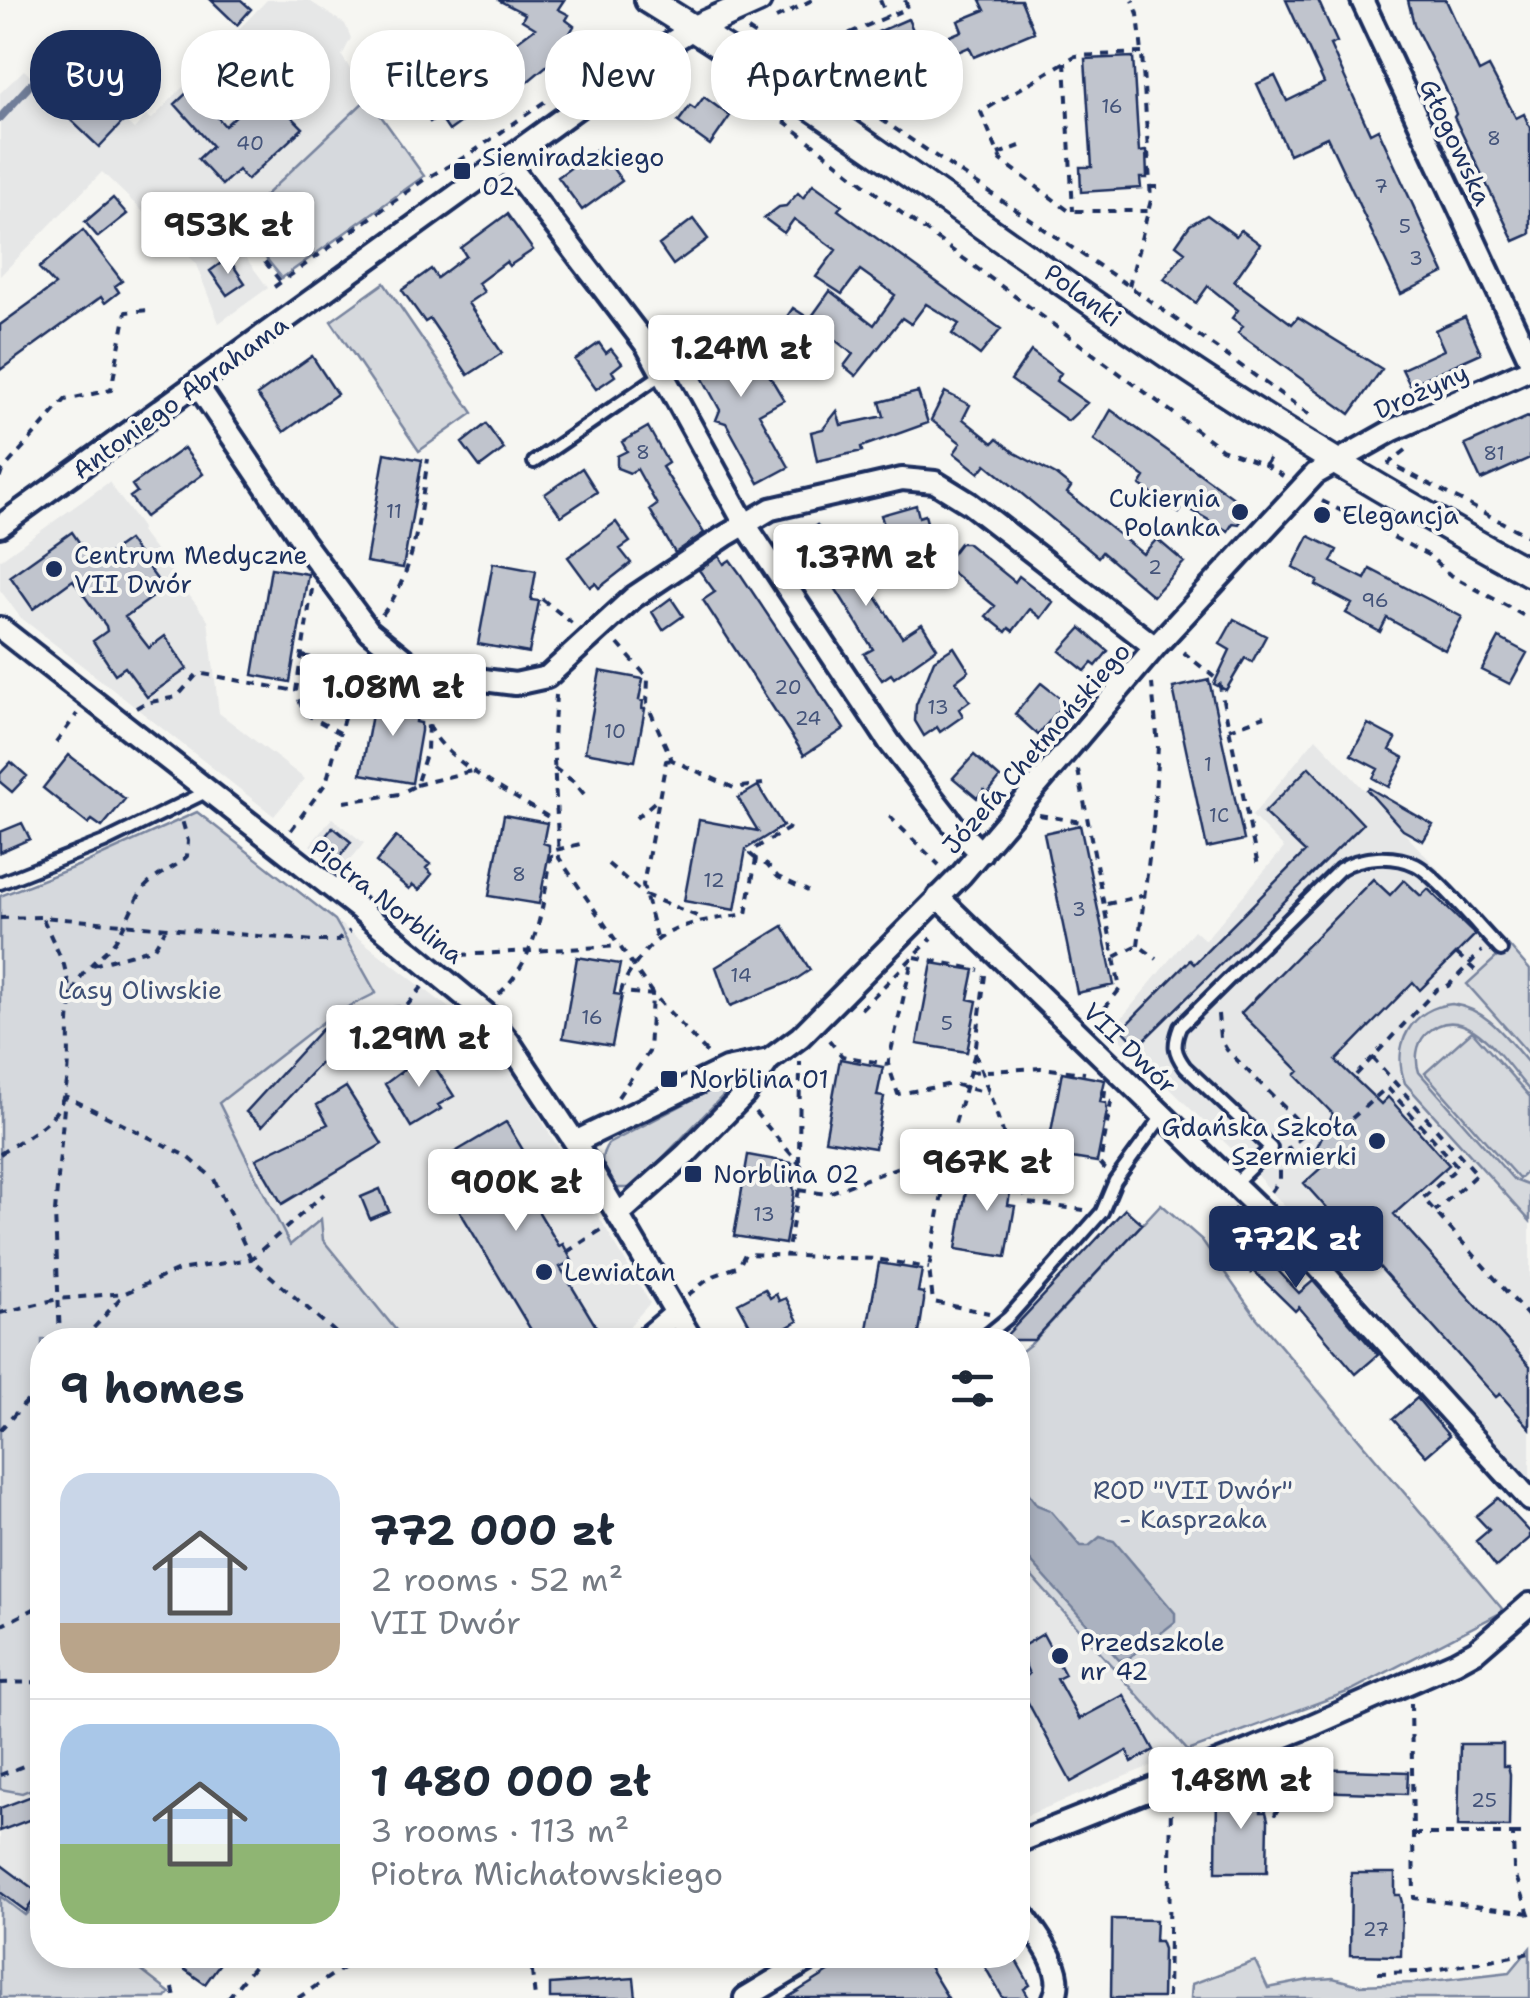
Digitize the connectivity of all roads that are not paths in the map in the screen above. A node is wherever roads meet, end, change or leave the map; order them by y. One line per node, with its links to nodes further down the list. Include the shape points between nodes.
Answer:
1 (648, 0): 4 (street, Polanki)
2 (758, 0): 4 (street, Antoniego Abrahama)
3 (1362, 0): 6 (street, Głogowska)
4 (693, 30): 5 (street, Antoniego Abrahama); 10 (street, Polanki, via 921,179 1136,334)
5 (506, 161): 8 (street); 9 (street, Antoniego Abrahama)
6 (1530, 360)
7 (1530, 369): 10 (street, Drożyny)
8 (662, 374): 11 (lane); 12 (street)
9 (198, 386): 12 (street, via 369,632 411,665 436,674 514,684 547,676 600,637 634,597); 13 (street, Antoniego Abrahama)
10 (1334, 461): 14 (street, Polanki); 16 (street, Józefa Chełmońskiego, via 1300,488)
11 (534, 462)
12 (745, 524): 16 (street, via 771,509 902,479 935,482); 18 (street, via 890,743)
13 (0, 526)
14 (1530, 573)
15 (0, 628): 17 (street, Piotra Norblina)
16 (1155, 647): 18 (street, Józefa Chełmońskiego)
17 (206, 792): 19 (lane); 24 (street, Piotra Norblina, via 481,1010)
18 (981, 853): 20 (street, Józefa Chełmońskiego)
19 (0, 883)
20 (938, 898): 22 (street, Józefa Chełmońskiego); 23 (street, VII Dwór)
21 (1497, 946): 25 (lane, via 1418,866 1355,860 1340,869 1180,1027 1175,1040 1175,1053 1271,1148)
22 (769, 1060): 24 (street, Józefa Chełmońskiego, via 726,1069); 26 (street, Józefa Chełmońskiego, via 746,1094)
23 (1163, 1115): 25 (street, VII Dwór); 30 (lane, via 1115,1181 1102,1212)
24 (575, 1142): 26 (street, Piotra Norblina)
25 (1234, 1184): 31 (street, VII Dwór)
26 (607, 1225): 27 (street, Piotra Norblina)
27 (680, 1306): 28 (street); 29 (street, Piotra Norblina)
28 (657, 1328)
29 (688, 1328)
30 (995, 1328)
31 (1530, 1500)
32 (1530, 1604): 33 (street, via 1456,1662)
33 (1030, 1837)
34 (1030, 1926): 37 (street, via 1056,1968)
35 (795, 1968): 36 (street)
36 (745, 1998)
37 (1054, 1998)

